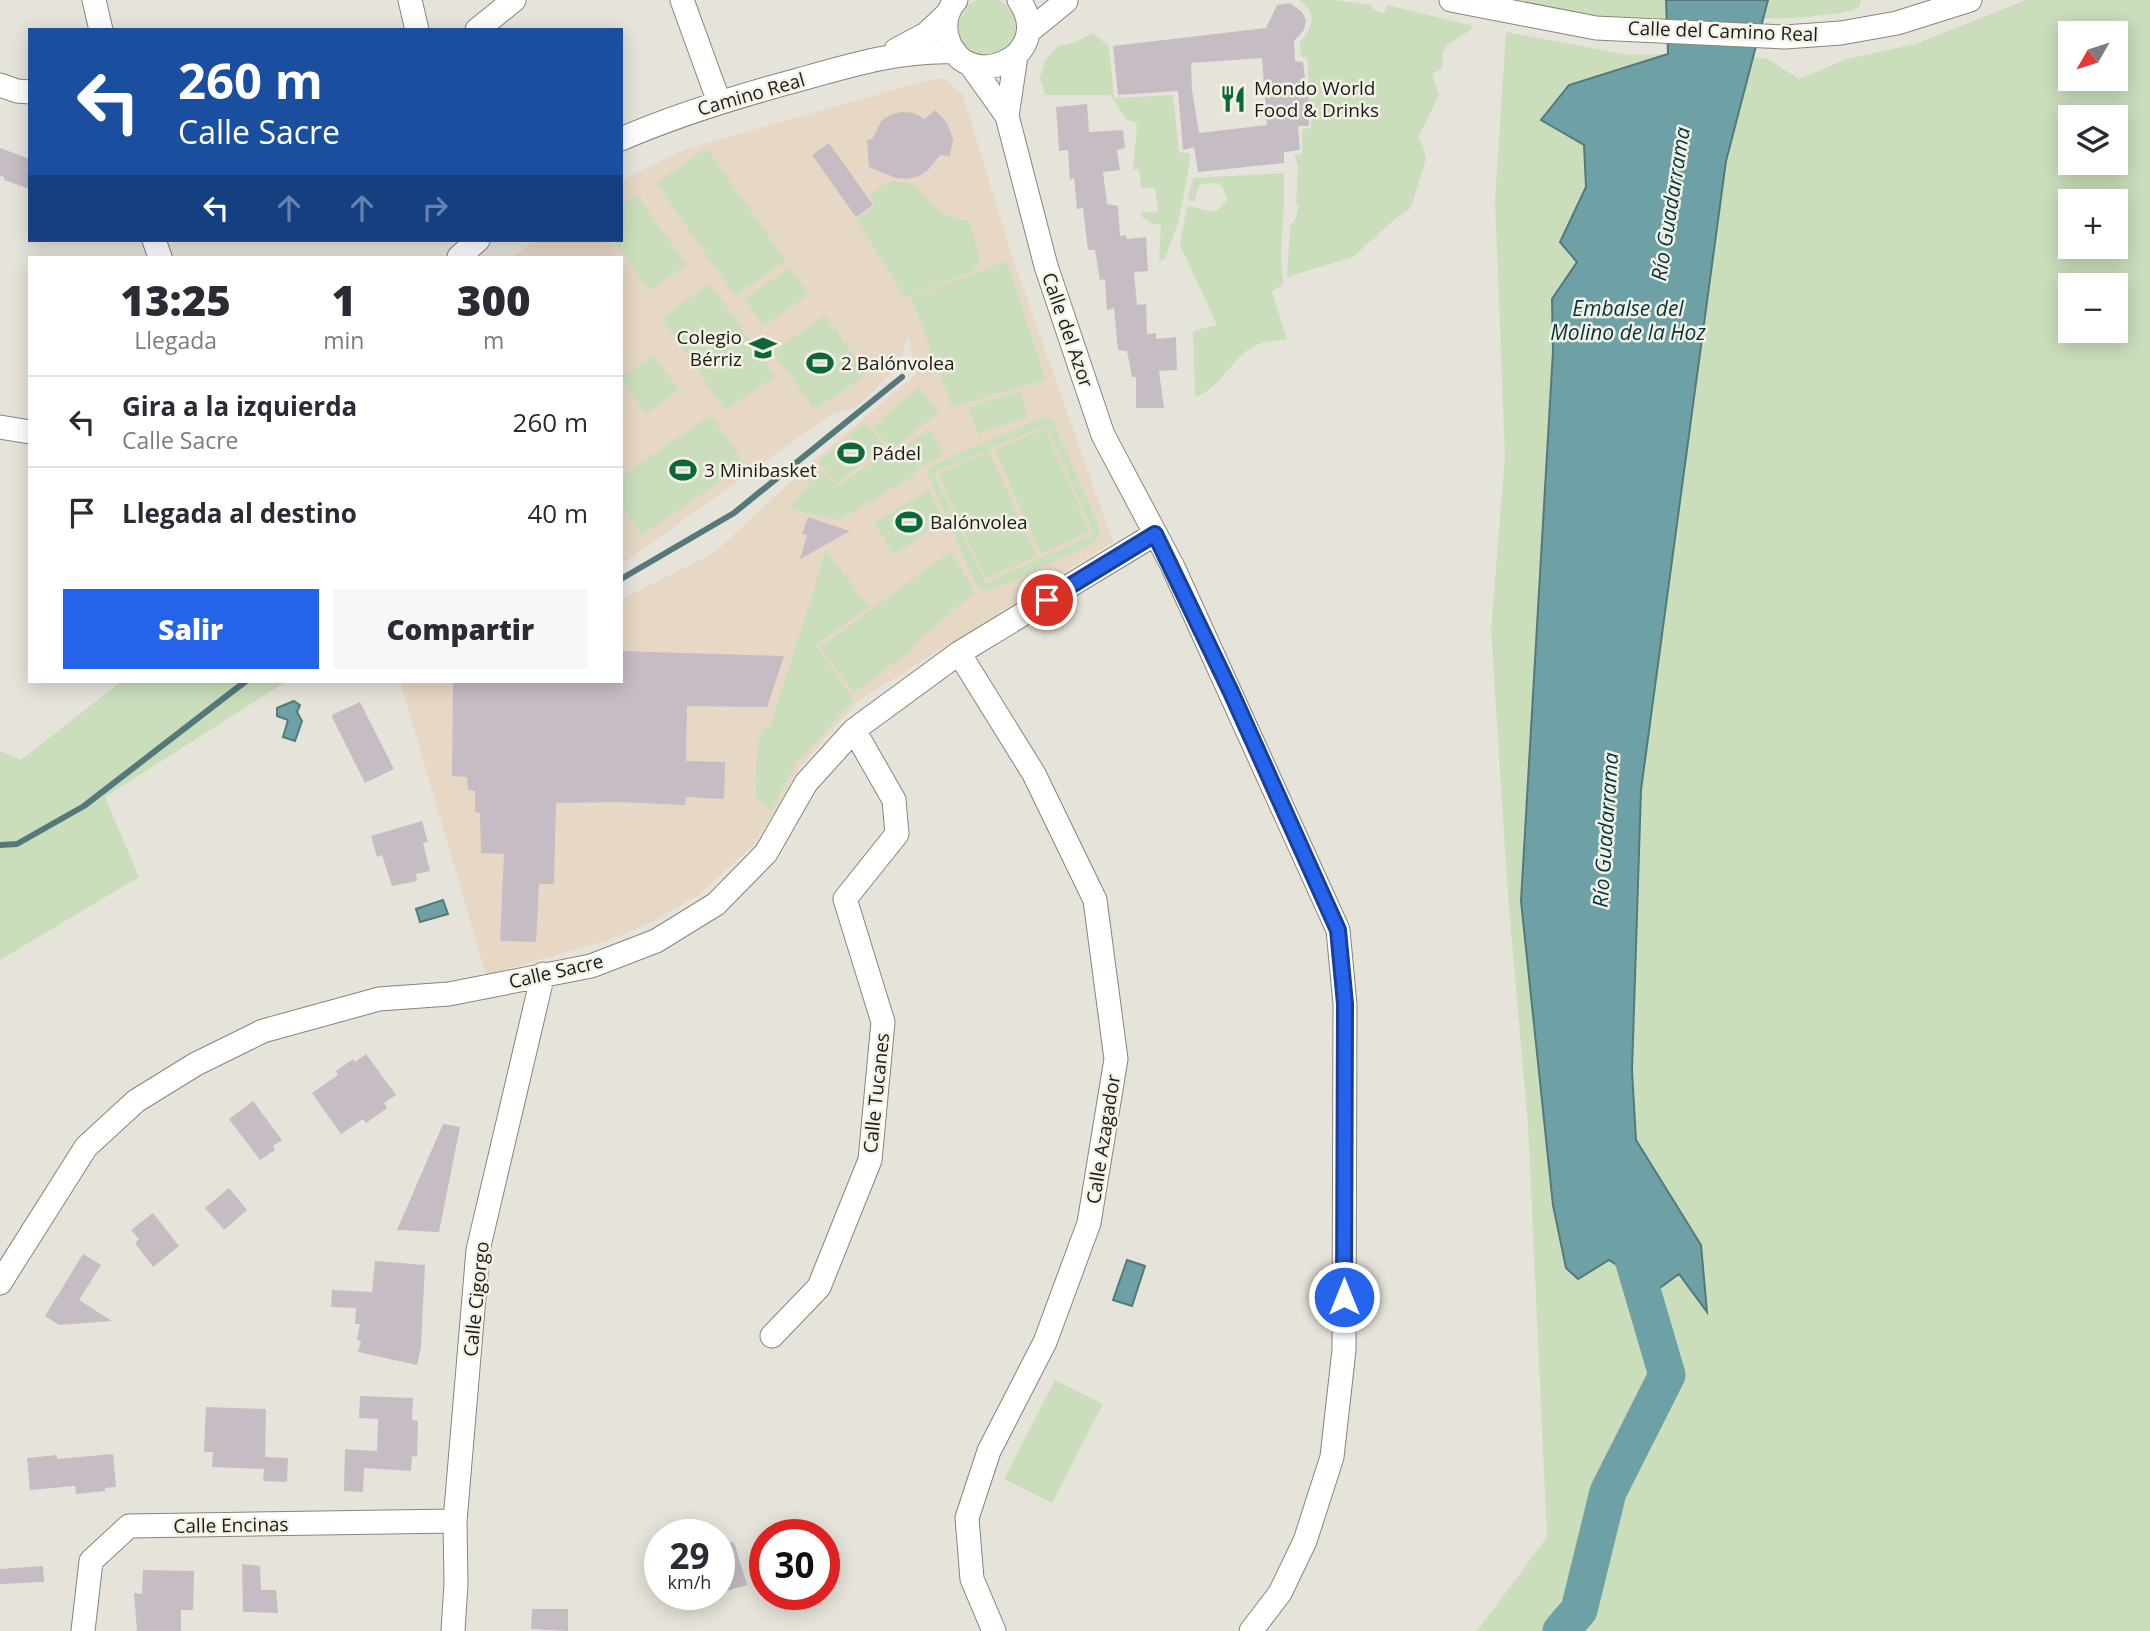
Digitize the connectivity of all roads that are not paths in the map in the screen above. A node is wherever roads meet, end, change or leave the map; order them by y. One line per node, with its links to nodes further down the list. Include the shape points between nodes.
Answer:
1 (94, 0): 10 (street)
2 (410, 0): 11 (street)
3 (514, 0): 12 (street)
4 (682, 0): 19 (street)
5 (1018, 0): 13 (street)
6 (1061, 0): 13 (street)
7 (1451, 0): 8 (street, Calle del Camino Real, via 1596,28 1785,37 1897,23)
8 (1970, 0)
9 (952, 5): 15 (street, Camino Real, via 926,34); 16 (street, via 946,34)
10 (100, 28)
11 (417, 28)
12 (479, 28)
13 (1028, 32): 14 (street, Calle del Azor)
14 (1016, 56): 16 (street, Camino Real, via 994,67); 20 (street, Calle del Azor)
15 (883, 57): 16 (street, Camino Real, via 928,51); 19 (street, Camino Real)
16 (962, 58): 20 (street, Calle del Azor)
17 (0, 85): 18 (street)
18 (28, 92)
19 (719, 102): 21 (street, Camino Real)
20 (1007, 116): 26 (street, Calle del Azor, via 1046,265 1104,435)
21 (623, 138)
22 (476, 242): 23 (street)
23 (460, 256)
24 (0, 427): 25 (street)
25 (28, 432)
26 (1155, 534): 27 (street, Calle Sacre); 36 (street, via 1338,930 1345,1004 1344,1350 1332,1457 1305,1541 1280,1593)
27 (959, 653): 28 (street, Calle Sacre); 35 (street, Calle Azagador, via 1034,774 1095,900 1116,1059 1089,1223 1045,1342 989,1451 967,1518 972,1579)
28 (854, 730): 29 (street, Calle Sacre, via 806,783 766,853 716,904 656,941 591,966); 31 (street, Calle Tucanes, via 894,800 897,834 845,899 883,1022 870,1160 819,1287)
29 (543, 974): 30 (street, Calle Sacre, via 449,995 379,999 263,1031 196,1063 136,1101 86,1147); 32 (street, Calle Cigorgo, via 478,1251)
30 (0, 1283)
31 (772, 1336)
32 (455, 1521): 33 (street, Calle Encinas, via 129,1526 91,1561); 34 (street, Calle Cigorgo)
33 (83, 1631)
34 (453, 1631)
35 (994, 1631)
36 (1251, 1631)

